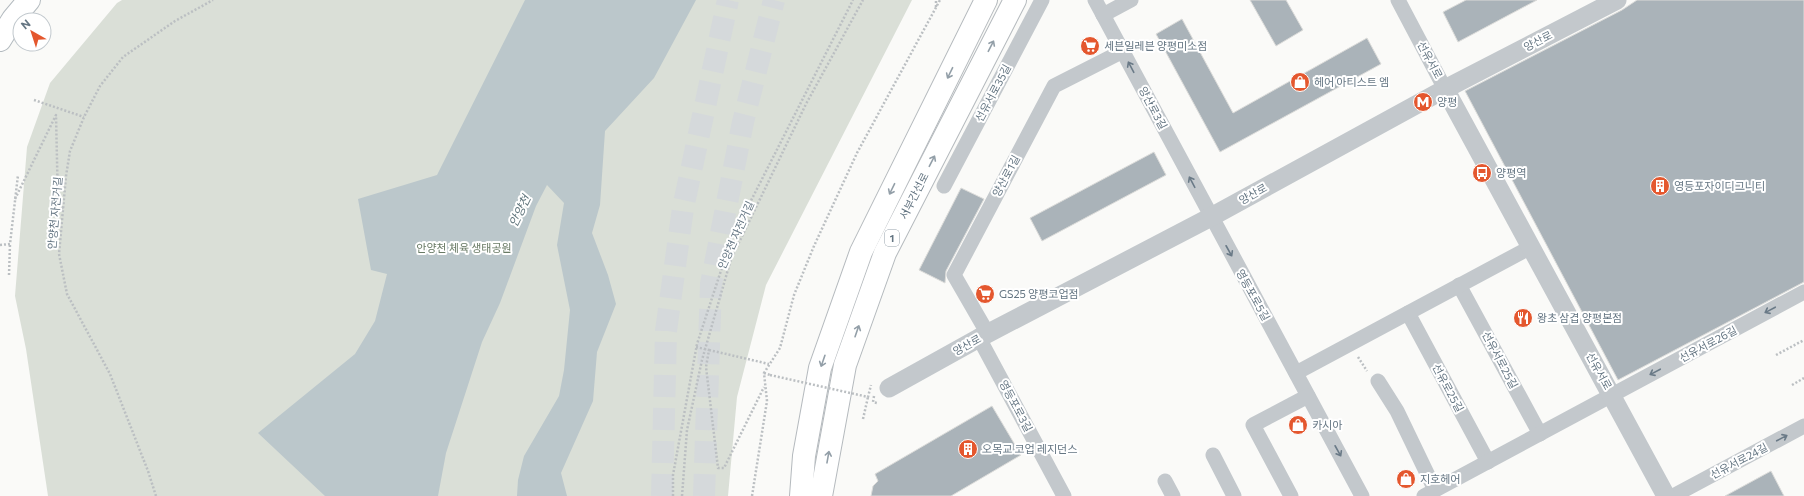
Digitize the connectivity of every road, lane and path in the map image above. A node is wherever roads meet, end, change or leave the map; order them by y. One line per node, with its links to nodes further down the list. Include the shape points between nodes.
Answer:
1 (29, 0): 16 (main road, via 12,19)
2 (213, 0): 20 (path, 안양천 자전거길, via 175,21 123,57 100,86)
3 (853, 0): 36 (path, via 731,240)
4 (863, 0): 37 (path, 안양천 자전거길, via 806,104 732,259)
5 (936, 0): 14 (path)
6 (940, 0): 14 (path)
7 (986, 0): 62 (main road, 서부간선로 / 1, one-way to 62, via 861,252 820,368 804,456)
8 (1015, 0): 63 (main road, 서부간선로 / 1, one-way to 8, via 845,365 885,253)
9 (1042, 0): 22 (street, 선유서로35길)
10 (1096, 0): 15 (street, 양산로3길)
11 (1131, 0): 15 (street)
12 (1398, 0): 18 (street, 선유서로)
13 (1617, 0): 18 (street, 양산로)
14 (936, 8): 40 (path, via 857,153 794,295 780,348)
15 (1103, 15): 17 (street, 양산로3길)
16 (0, 40)
17 (1122, 51): 25 (street, 양산로3길, one-way to 17); 33 (street, 양산로1길, via 1054,86 954,275)
18 (1445, 89): 25 (street, 양산로); 28 (street, 선유서로)
19 (34, 100): 20 (path)
20 (84, 117): 24 (path, 안양천 자전거길, via 70,151)
21 (18, 175): 23 (path)
22 (944, 186)
23 (15, 199): 24 (path, via 56,114 58,204); 26 (path)
24 (64, 209): 58 (path, 안양천 자전거길, via 59,254 67,294 110,374)
25 (1211, 217): 33 (street, 양산로); 41 (street, 영등포로5길, one-way to 41)
26 (10, 244): 27 (path); 29 (path)
27 (0, 245)
28 (1531, 247): 30 (street); 49 (street, 선유서로)
29 (9, 275)
30 (1460, 285): 32 (street); 53 (street, 선유서로25길)
31 (1804, 292): 49 (street, 선유서로26길, one-way to 49)
32 (1408, 313): 35 (street); 55 (street, 선유로25길)
33 (984, 336): 47 (street, 양산로); 64 (street, 영등포로3길)
34 (1804, 340): 39 (path)
35 (1351, 344): 41 (street); 44 (path, via 1368,374)
36 (696, 347): 37 (path); 59 (path, via 673,475)
37 (705, 349): 38 (path); 60 (path, 안양천 자전거길, via 687,430)
38 (709, 350): 40 (path); 46 (path, via 706,367 718,468 724,468)
39 (1776, 355)
40 (769, 364): 42 (path)
41 (1296, 373): 48 (street, 영등포로5길)
42 (764, 374): 46 (path); 50 (path, bridge)
43 (1804, 378): 45 (path)
44 (1378, 380): 57 (street, via 1397,411)
45 (1792, 385)
46 (764, 386): 61 (path, via 767,401)
47 (880, 386): 50 (path, bridge)
48 (1308, 396): 67 (street, via 1253,425); 68 (street, 영등포로5길, one-way to 68)
49 (1612, 396): 53 (street); 69 (street, 선유서로)
50 (868, 397): 51 (path)
51 (863, 418)
52 (1804, 426): 70 (street, 선유서로24길, one-way to 52)
53 (1540, 434): 55 (street)
54 (1213, 455): 66 (street)
55 (1488, 462): 57 (street)
56 (1165, 481): 65 (street)
57 (1430, 493)
58 (156, 496)
59 (673, 496)
60 (682, 496)
61 (752, 496)
62 (801, 496)
63 (821, 496)
64 (1064, 496)
65 (1173, 496)
66 (1234, 496)
67 (1291, 496)
68 (1362, 496)
69 (1666, 496)
70 (1673, 496)

